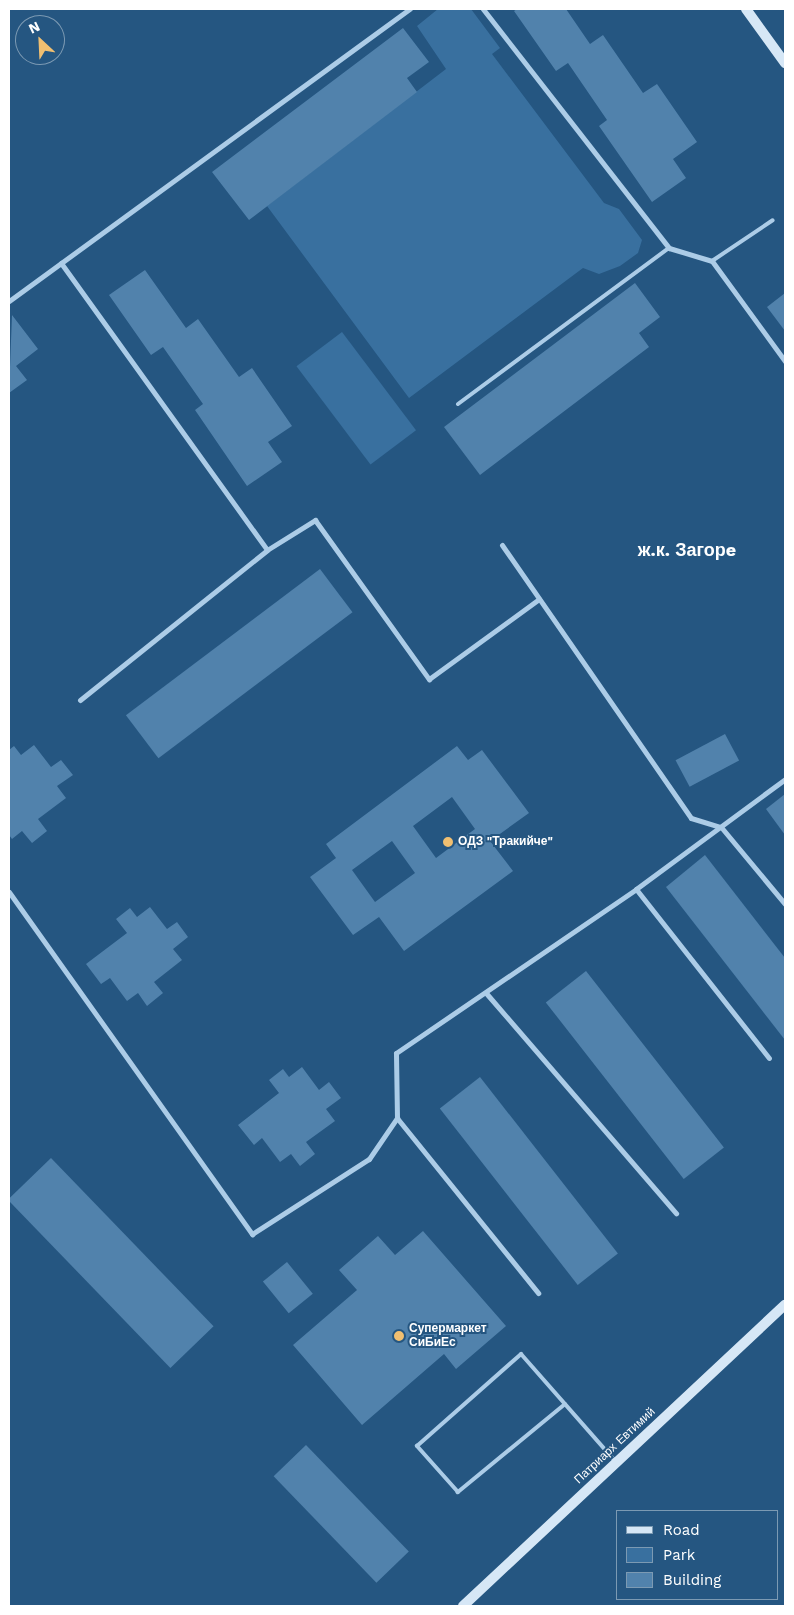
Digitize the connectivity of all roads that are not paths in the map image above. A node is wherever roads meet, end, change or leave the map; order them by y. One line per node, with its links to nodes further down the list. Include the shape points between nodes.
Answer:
1 (410, 9): 8 (street)
2 (483, 9): 6 (street)
3 (746, 9): 4 (main road)
4 (785, 63)
5 (773, 220): 7 (lane)
6 (669, 248): 7 (street); 11 (lane)
7 (712, 261): 10 (street)
8 (61, 263): 9 (street); 13 (street)
9 (9, 301)
10 (785, 360)
11 (458, 404)
12 (502, 545): 14 (street)
13 (267, 550): 14 (street, via 315,520 429,679); 15 (street)
14 (539, 599): 17 (street, via 690,818)
15 (80, 700)
16 (785, 779): 17 (street)
17 (721, 827): 18 (street); 20 (street)
18 (636, 889): 21 (street); 22 (street)
19 (9, 892): 23 (street, via 252,1234 370,1159)
20 (785, 904)
21 (486, 993): 23 (street, via 396,1053); 24 (street)
22 (768, 1058)
23 (396, 1118): 25 (street)
24 (676, 1213)
25 (538, 1293)
26 (785, 1305): 28 (main road, Патриарх Евтимий)
27 (565, 1404): 27 (lane, via 521,1354 417,1446 458,1492); 28 (lane)
28 (616, 1462): 29 (main road, Патриарх Евтимий)
29 (462, 1606)

